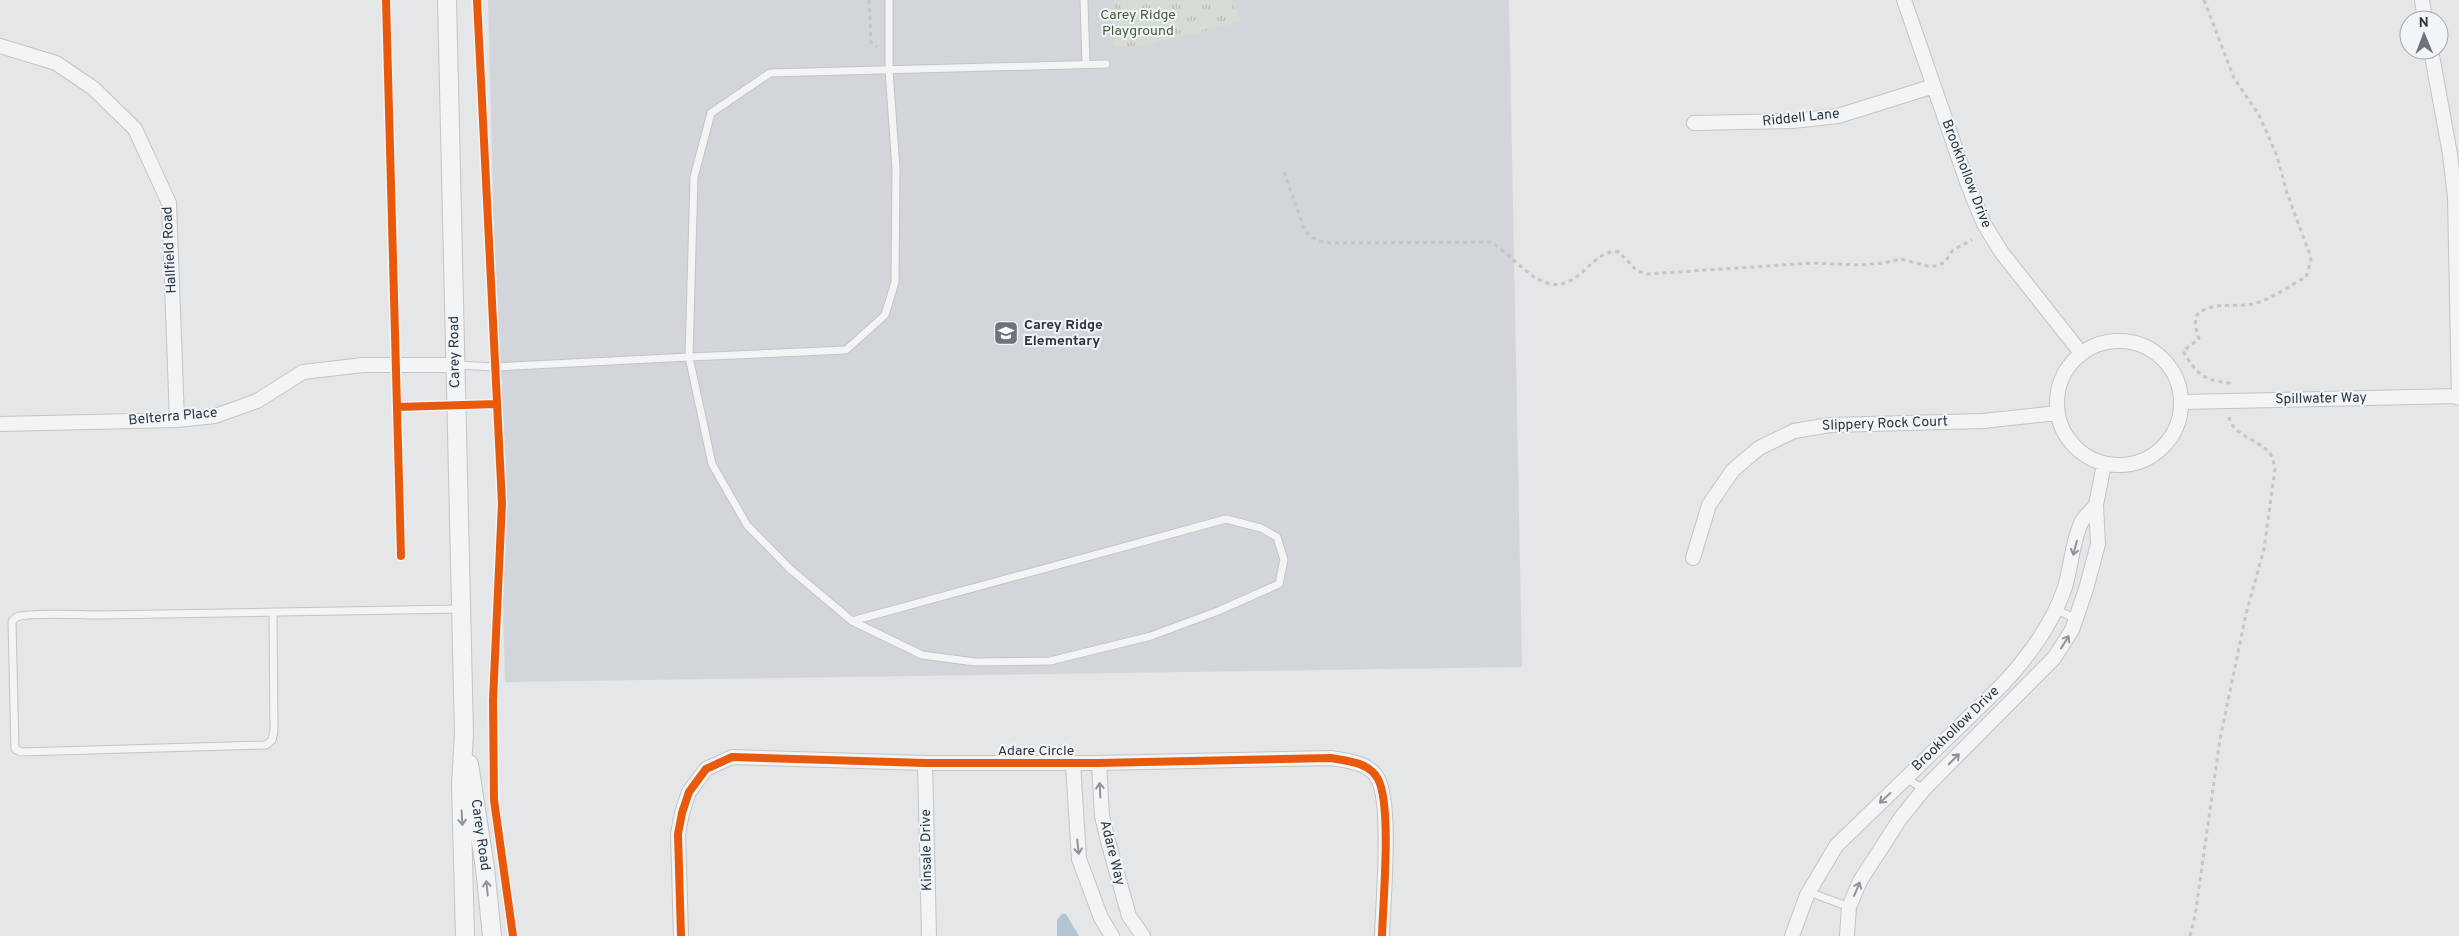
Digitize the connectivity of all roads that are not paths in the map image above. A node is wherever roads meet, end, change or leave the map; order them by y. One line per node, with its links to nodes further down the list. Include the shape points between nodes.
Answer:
1 (447, 0): 14 (street, Carey Road)
2 (889, 0): 9 (lane)
3 (1084, 0): 8 (lane)
4 (1904, 0): 10 (street, Brookhollow Drive)
5 (0, 46): 18 (street, Hallfield Road, via 56,62 93,88 135,130 169,203)
6 (2433, 60): 15 (street, via 2455,197)
7 (1106, 64): 8 (lane)
8 (1086, 65): 9 (lane)
9 (889, 70): 13 (lane, via 770,73 711,113 694,177); 13 (lane, via 896,169 895,282 885,315 846,350)
10 (1934, 86): 11 (street, Riddell Lane, via 1838,116 1793,121); 12 (street, Brookhollow Drive, via 1984,224 2002,253)
11 (1694, 123)
12 (2081, 353): 16 (street, via 2096,344 2113,340 2147,346 2172,369 2180,385); 17 (street, via 2061,380)
13 (689, 357): 14 (lane, via 495,367); 27 (lane, via 712,464 747,525 790,569)
14 (456, 365): 18 (street, Belterra Place, via 363,366 303,372 257,401 215,416); 23 (street, Carey Road)
15 (2459, 397): 16 (street, Spillwater Way)
16 (2182, 402): 20 (street, via 2174,434 2152,456 2137,463)
17 (2057, 413): 20 (street, via 2068,440 2078,450); 22 (street, Slippery Rock Court, via 1983,421 1830,425 1794,430 1759,448 1733,470 1710,505)
18 (177, 420): 19 (street, Belterra Place)
19 (0, 424)
20 (2104, 464): 21 (street, Brookhollow Drive)
21 (2096, 506): 24 (street, Brookhollow Drive, one-way to 24, via 2082,523); 26 (street, Brookhollow Drive, via 2098,544)
22 (1694, 558)
23 (461, 609): 25 (lane); 30 (street, Carey Road)
24 (2055, 609): 26 (lane); 28 (street, Brookhollow Drive, via 2039,637)
25 (273, 612): 25 (lane, via 14,618 15,749 22,752 102,751 266,745 272,740 274,731)
26 (2076, 619): 29 (street, Brookhollow Drive, one-way to 26, via 2054,658)
27 (852, 621): 27 (lane, via 922,655 975,662 1050,661 1151,636 1218,611 1279,584 1284,560 1277,537 1261,528 1226,519)
28 (2003, 684): 29 (lane); 34 (street, Brookhollow Drive)
29 (2019, 694): 35 (street, Brookhollow Drive, one-way to 29)
30 (464, 734): 38 (street, Carey Road, one-way to 38, via 461,784); 39 (street, Carey Road, one-way to 30)
31 (925, 763): 32 (street, Adare Circle); 40 (street, Adare Circle, via 732,757 706,769 689,792 678,834); 41 (street, Kinsale Drive)
32 (1073, 763): 33 (street, Adare Circle); 42 (street, Adare Way, one-way to 42, via 1079,859 1101,918)
33 (1099, 764): 43 (street, Adare Way, one-way to 33, via 1129,916 1108,841 1102,816); 44 (street, Adare Circle, via 1331,758 1362,763 1378,778 1386,805)
34 (1905, 778): 35 (lane); 36 (street, Brookhollow Drive, one-way to 36, via 1836,846)
35 (1924, 789): 37 (street, Brookhollow Drive, one-way to 35, via 1860,881 1900,819)
36 (1809, 892): 37 (lane); 45 (street, Brookhollow Drive)
37 (1849, 907): 46 (street, Brookhollow Drive)
38 (466, 936)
39 (492, 936)
40 (681, 936)
41 (929, 936)
42 (1112, 936)
43 (1143, 936)
44 (1382, 936)
45 (1792, 936)
46 (1847, 936)

